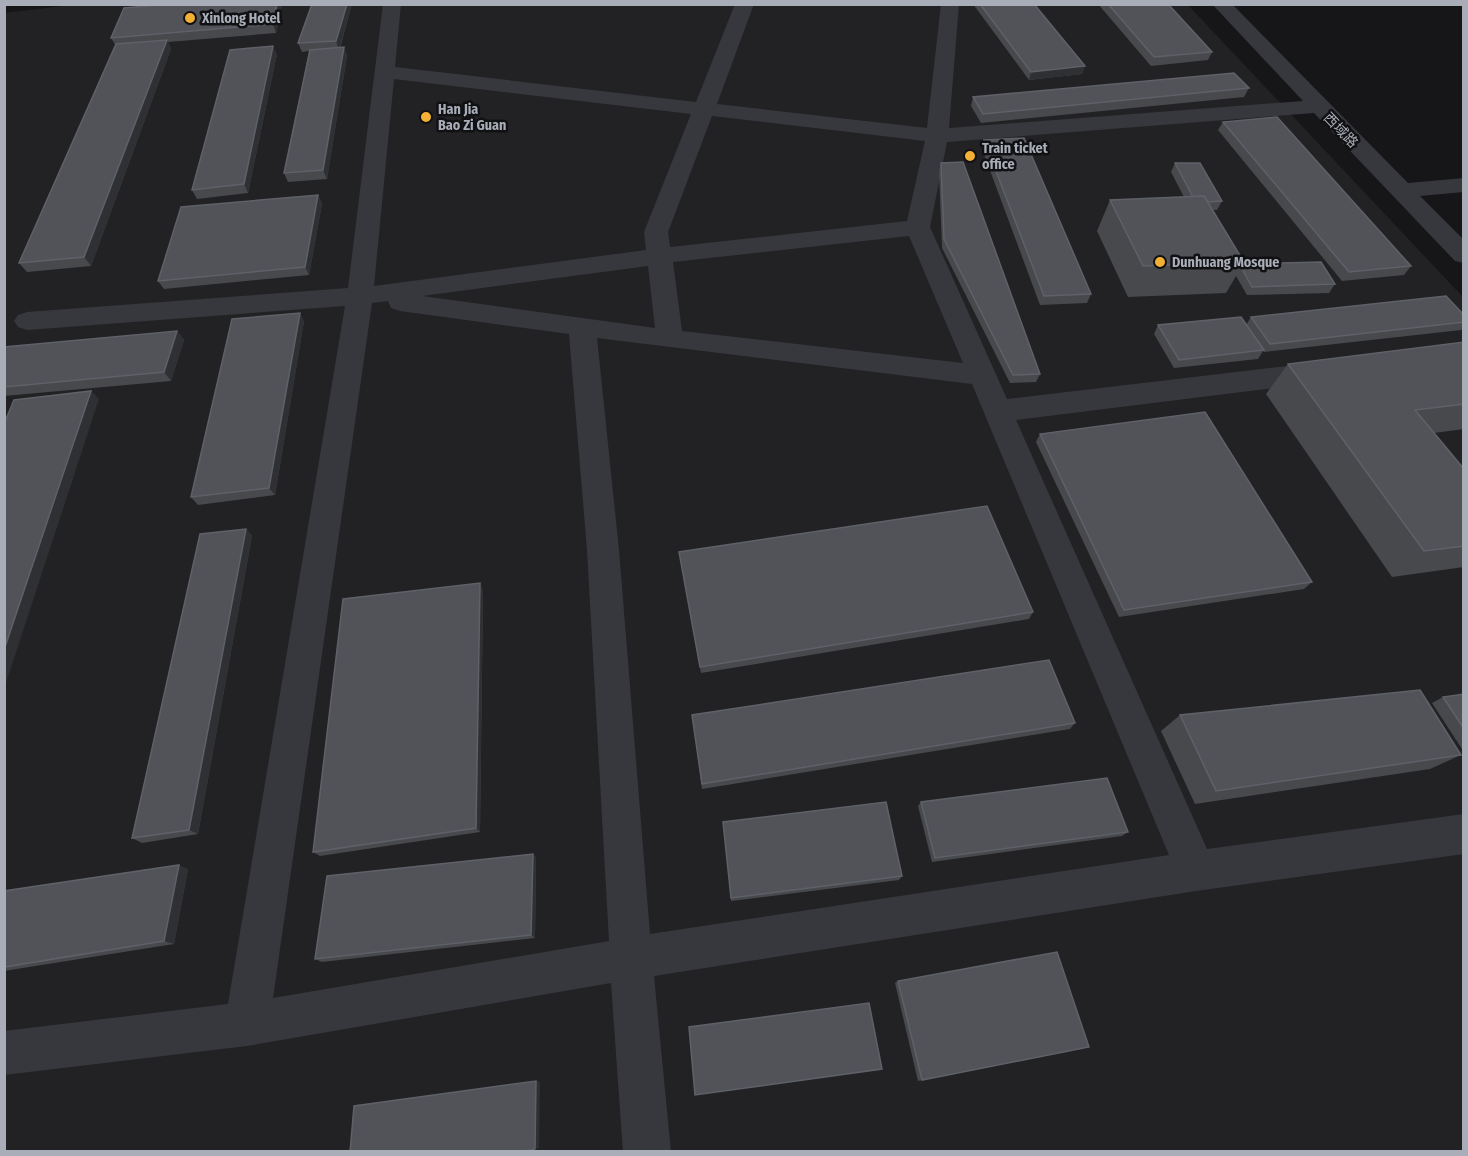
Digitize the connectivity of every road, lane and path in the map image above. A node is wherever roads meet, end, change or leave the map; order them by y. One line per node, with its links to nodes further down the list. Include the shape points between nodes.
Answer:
1 (392, 4): 5 (street)
2 (745, 4): 7 (street)
3 (950, 4): 8 (street)
4 (1221, 4): 6 (street, 西域路)
5 (385, 72): 7 (street); 14 (street)
6 (1318, 106): 8 (street); 10 (street, 西域路)
7 (705, 109): 8 (street); 13 (street, via 656,232)
8 (937, 136): 11 (street)
9 (1464, 185): 10 (street)
10 (1401, 191): 12 (street, 西域路)
11 (918, 227): 13 (street); 19 (street)
12 (1464, 255)
13 (659, 256): 14 (street); 17 (street)
14 (360, 296): 15 (street); 16 (street); 24 (street)
15 (27, 321)
16 (582, 326): 17 (street); 23 (street, via 603,550)
17 (670, 339): 19 (street)
18 (1350, 369): 20 (street)
19 (983, 375): 20 (street)
20 (999, 411): 22 (street)
21 (1464, 834): 22 (street)
22 (1196, 871): 23 (street)
23 (631, 958): 24 (street); 26 (street)
24 (247, 1024): 25 (street)
25 (4, 1053)
26 (647, 1152)

